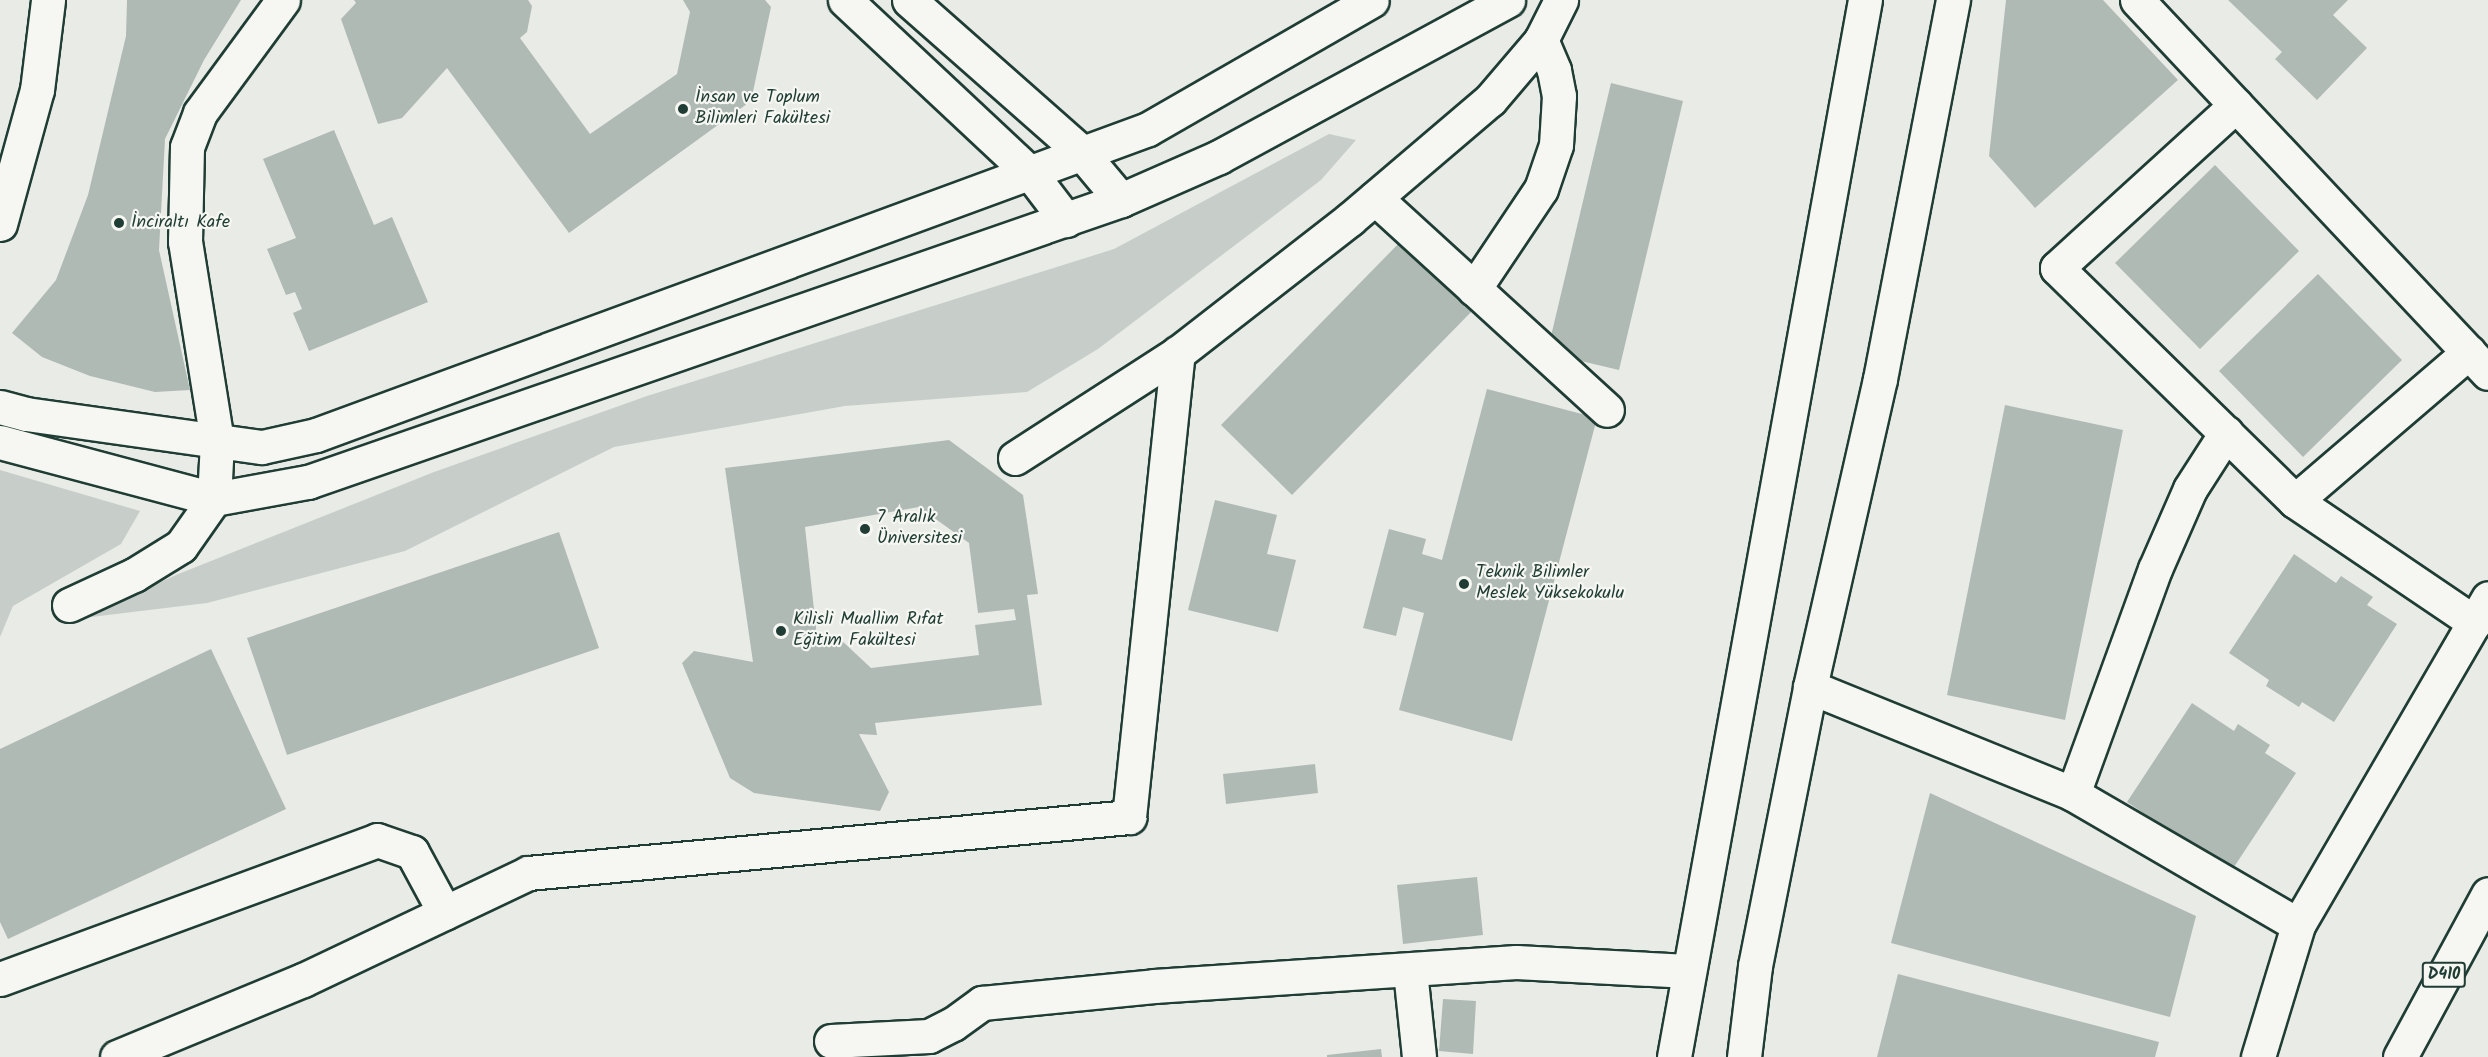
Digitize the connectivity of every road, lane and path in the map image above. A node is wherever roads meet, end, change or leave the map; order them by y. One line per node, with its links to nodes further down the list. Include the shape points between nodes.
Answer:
1 (48, 0): 18 (main road, via 37,90)
2 (283, 0): 25 (main road, via 200,113 187,147 185,242)
3 (844, 0): 14 (main road)
4 (909, 0): 13 (main road)
5 (1372, 0): 13 (main road, via 1148,129)
6 (1508, 0): 16 (main road, via 1219,156)
7 (1561, 0): 11 (main road)
8 (1953, 0): 32 (main road, via 1880,379)
9 (2137, 0): 12 (main road)
10 (1860, 4): 38 (main road)
11 (1541, 40): 15 (main road, via 1490,100); 19 (main road, via 1554,69 1559,96 1556,145 1541,189)
12 (2235, 105): 21 (main road); 24 (main road, via 2057,268)
13 (1080, 151): 14 (main road); 16 (main road)
14 (1031, 174): 17 (main road); 25 (main road, via 316,435 262,447)
15 (1375, 198): 19 (main road); 20 (main road)
16 (1121, 200): 17 (main road)
17 (1066, 220): 28 (main road, via 308,482)
18 (0, 224)
19 (1474, 289): 23 (main road)
20 (1178, 353): 27 (main road); 35 (main road, via 1129,818 528,873)
21 (2478, 363): 29 (main road)
22 (0, 406): 25 (main road, via 26,414)
23 (1607, 410)
24 (2226, 433): 29 (main road); 33 (main road, via 2190,489 2155,569)
25 (217, 441): 28 (main road)
26 (0, 442): 28 (main road)
27 (1015, 458)
28 (214, 499): 30 (main road, via 181,546 134,575)
29 (2295, 501): 31 (main road)
30 (69, 605)
31 (2481, 611): 36 (main road)
32 (1810, 687): 33 (main road); 44 (main road, via 1755,966)
33 (2073, 794): 36 (main road)
34 (2488, 894): 46 (main road, D410)
35 (445, 913): 39 (main road, via 412,852 377,840); 41 (main road, via 303,980)
36 (2298, 925): 45 (main road)
37 (1410, 971): 38 (main road, via 1516,962); 40 (main road, via 1154,986 982,1002 948,1028 928,1036); 42 (main road)
38 (1688, 971): 43 (main road)
39 (0, 979)
40 (831, 1041)
41 (117, 1057)
42 (1419, 1057)
43 (1674, 1057)
44 (1744, 1057)
45 (2258, 1057)
46 (2400, 1057)

